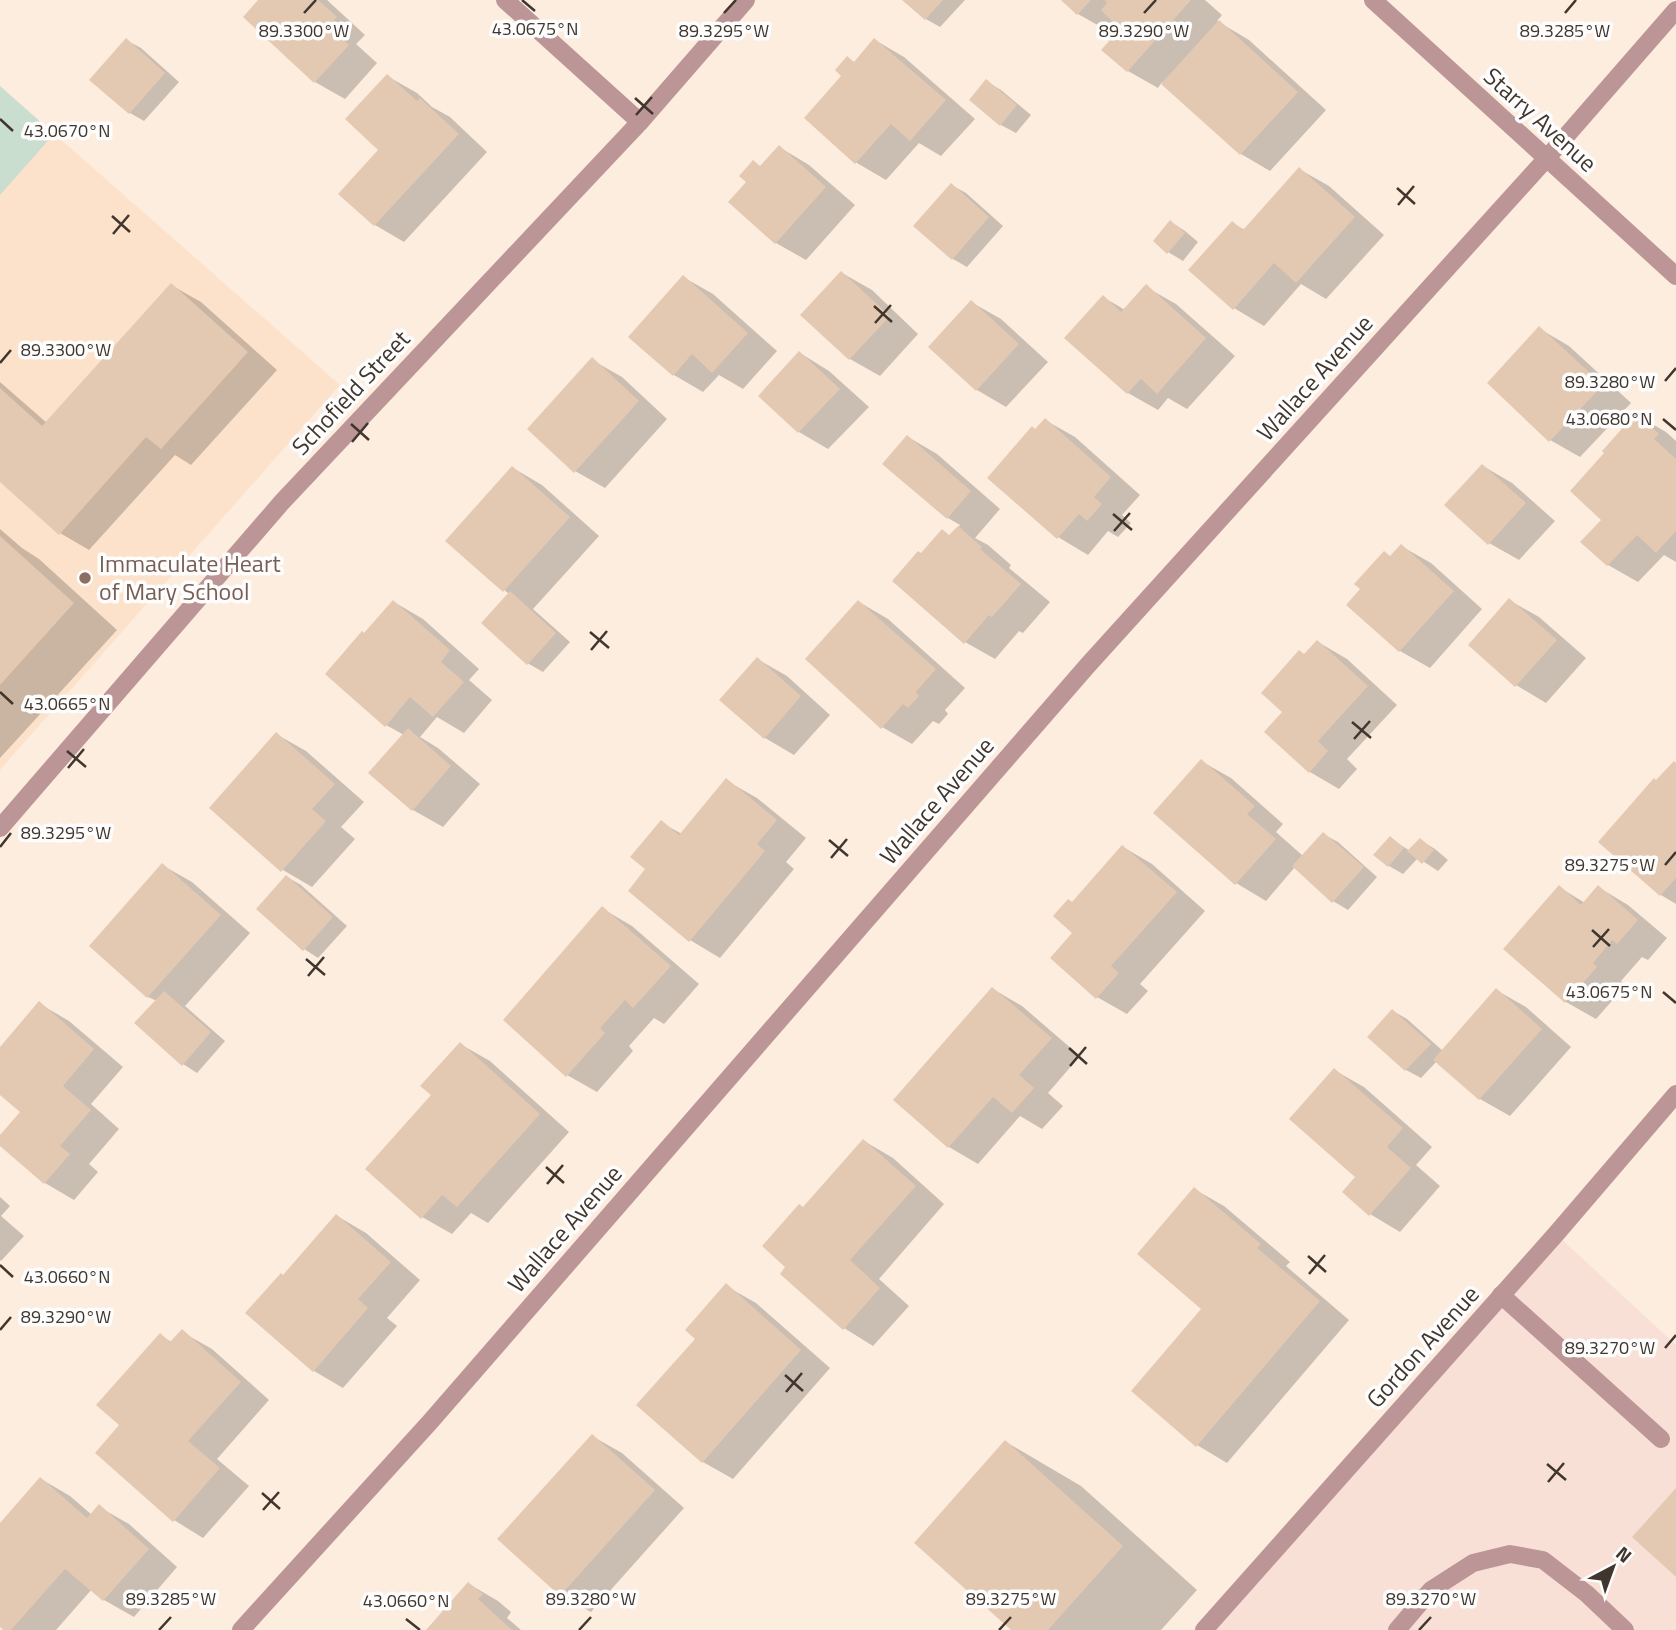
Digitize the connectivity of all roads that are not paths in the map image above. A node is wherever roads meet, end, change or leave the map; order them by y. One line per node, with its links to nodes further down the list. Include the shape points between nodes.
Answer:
1 (505, 0): 5 (street)
2 (746, 0): 5 (street, Schofield Street)
3 (1373, 0): 6 (street, Starry Avenue)
4 (1676, 10): 6 (street, Wallace Avenue)
5 (640, 122): 8 (street, Schofield Street, via 282,502)
6 (1546, 159): 7 (street, Starry Avenue); 12 (street, Wallace Avenue, via 1088,665 439,1412)
7 (1676, 276)
8 (0, 828)
9 (1676, 1094): 10 (street, Gordon Avenue)
10 (1501, 1295): 11 (street); 13 (street, Gordon Avenue)
11 (1661, 1439)
12 (241, 1630)
13 (1205, 1630)
14 (1397, 1630): 15 (street, via 1431,1590 1474,1563 1510,1554 1543,1560)
15 (1625, 1630)

